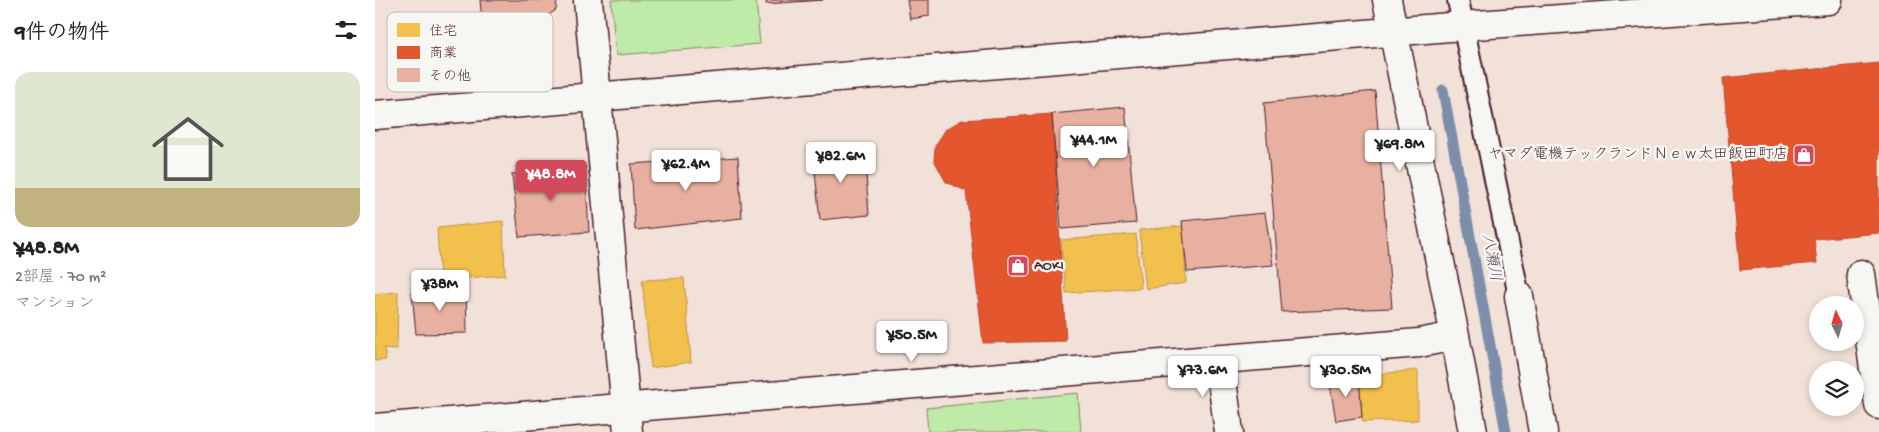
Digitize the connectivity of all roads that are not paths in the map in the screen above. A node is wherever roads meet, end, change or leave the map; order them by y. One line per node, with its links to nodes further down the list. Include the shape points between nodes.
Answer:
1 (588, 0): 6 (street)
2 (1387, 0): 5 (street)
3 (1828, 0): 4 (street)
4 (1460, 13): 5 (street); 9 (lane)
5 (1393, 32): 6 (street); 10 (street)
6 (597, 97): 7 (street); 13 (street)
7 (375, 115)
8 (1861, 274): 12 (street)
9 (1519, 296): 17 (street)
10 (1455, 336): 11 (street, via 1419,343); 16 (street)
11 (1219, 359): 13 (street); 15 (street)
12 (1879, 405)
13 (627, 420): 14 (street)
14 (375, 428)
15 (1229, 432)
16 (1473, 432)
17 (1543, 432)

